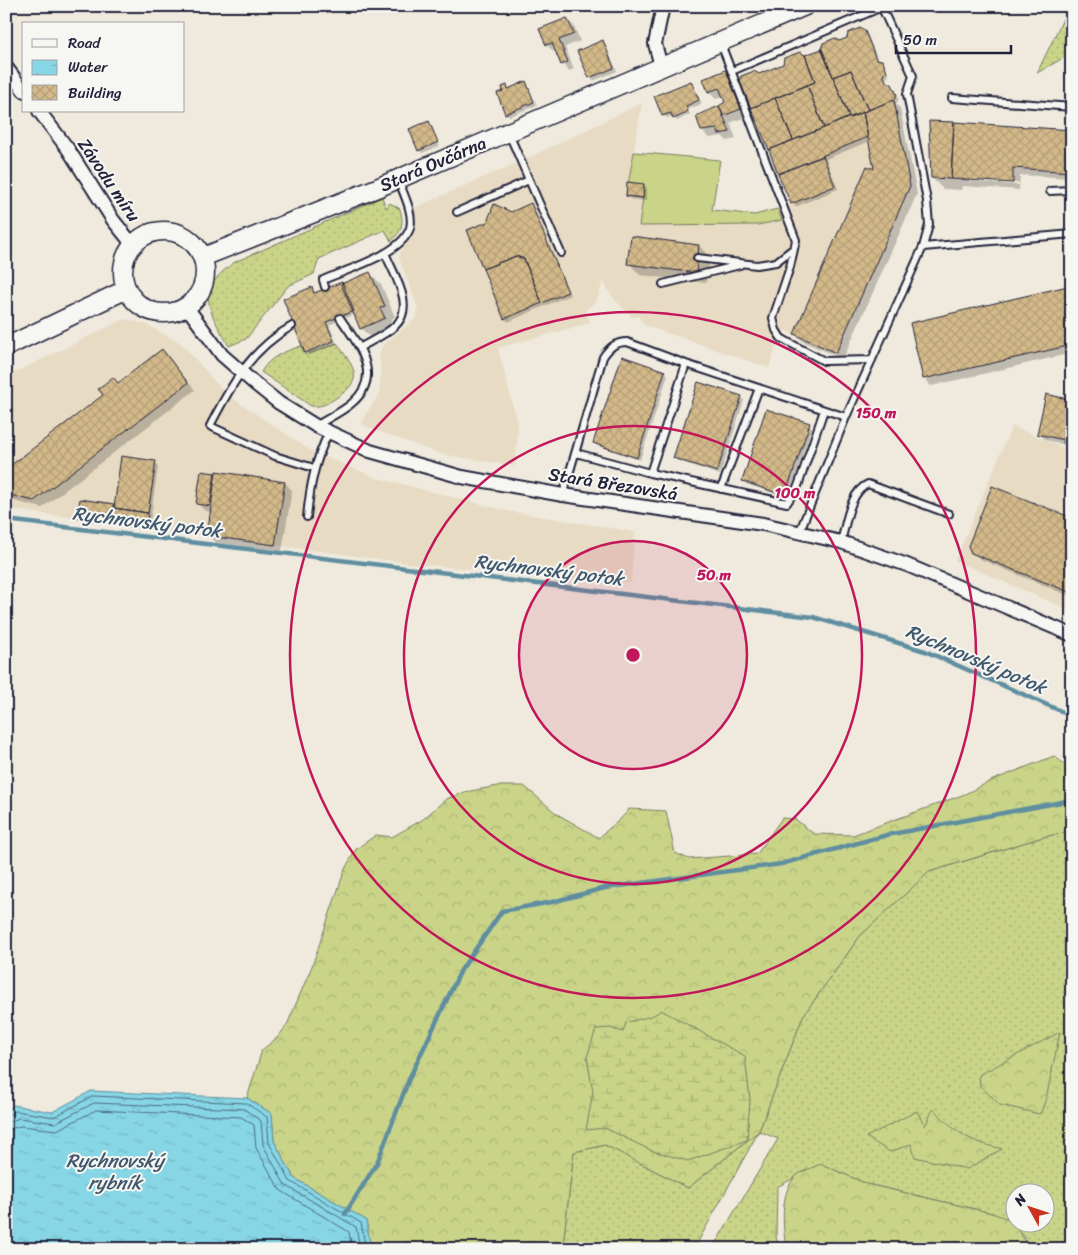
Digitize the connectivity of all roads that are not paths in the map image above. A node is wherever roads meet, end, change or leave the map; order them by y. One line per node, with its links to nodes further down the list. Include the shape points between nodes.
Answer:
1 (663, 6): 5 (street, via 655,44)
2 (804, 6): 4 (main road, Stará Ovčárna)
3 (882, 7): 7 (lane); 20 (lane, via 913,76 907,94 927,201 929,225)
4 (720, 41): 5 (main road, Stará Ovčárna); 7 (lane)
5 (662, 66): 12 (main road, Stará Ovčárna)
6 (6, 67): 8 (street)
7 (732, 71): 21 (lane, via 796,240)
8 (22, 88)
9 (952, 98): 10 (lane)
10 (1072, 107)
11 (40, 112): 19 (street, Závodu míru)
12 (508, 132): 13 (main road, Stará Ovčárna); 14 (lane)
13 (398, 179): 22 (lane, via 409,211 410,228); 24 (main road, Stará Ovčárna)
14 (530, 180): 17 (lane); 23 (lane)
15 (1072, 190): 16 (lane)
16 (1050, 192)
17 (457, 212)
18 (1072, 234): 20 (lane)
19 (133, 244): 24 (main road, via 152,232 169,231 190,239); 29 (main road, via 124,264)
20 (924, 247): 35 (lane)
21 (794, 248): 26 (lane, via 776,262); 35 (lane, via 773,318 781,338 824,361)
22 (385, 253): 28 (lane, via 323,280); 34 (lane, via 404,302 404,315 394,327)
23 (561, 253)
24 (203, 257): 30 (main road, via 204,283 196,298)
25 (697, 258): 26 (lane)
26 (744, 264): 27 (lane)
27 (663, 284)
28 (325, 287)
29 (126, 289): 30 (main road, via 137,303 152,311 170,312); 33 (main road)
30 (186, 306): 37 (street, Stará Březovská, via 212,344)
31 (340, 318): 34 (lane)
32 (292, 326): 37 (lane, via 262,347)
33 (6, 347)
34 (361, 347): 41 (lane, via 368,369 364,390 353,403)
35 (872, 360): 40 (lane)
36 (686, 364): 38 (lane); 43 (lane, via 627,342 620,342 608,350 603,357); 45 (lane)
37 (240, 372): 41 (street, Stará Březovská, via 279,403); 44 (lane, via 210,426 275,456)
38 (759, 388): 39 (lane); 46 (lane)
39 (824, 410): 40 (lane); 46 (lane, via 798,486 787,503)
40 (846, 417): 50 (lane)
41 (316, 426): 42 (street, Stará Březovská)
42 (329, 432): 44 (lane); 47 (street, Stará Březovská, via 370,451 462,477)
43 (576, 453): 45 (lane); 47 (lane)
44 (314, 468): 49 (lane)
45 (650, 473): 46 (lane)
46 (721, 489)
47 (563, 495): 50 (street, Stará Březovská, via 763,524)
48 (949, 514): 51 (lane, via 868,484 856,495)
49 (307, 518)
50 (799, 533): 51 (street, Stará Březovská)
51 (840, 542): 52 (street, Stará Březovská, via 907,565)
52 (1072, 635)

